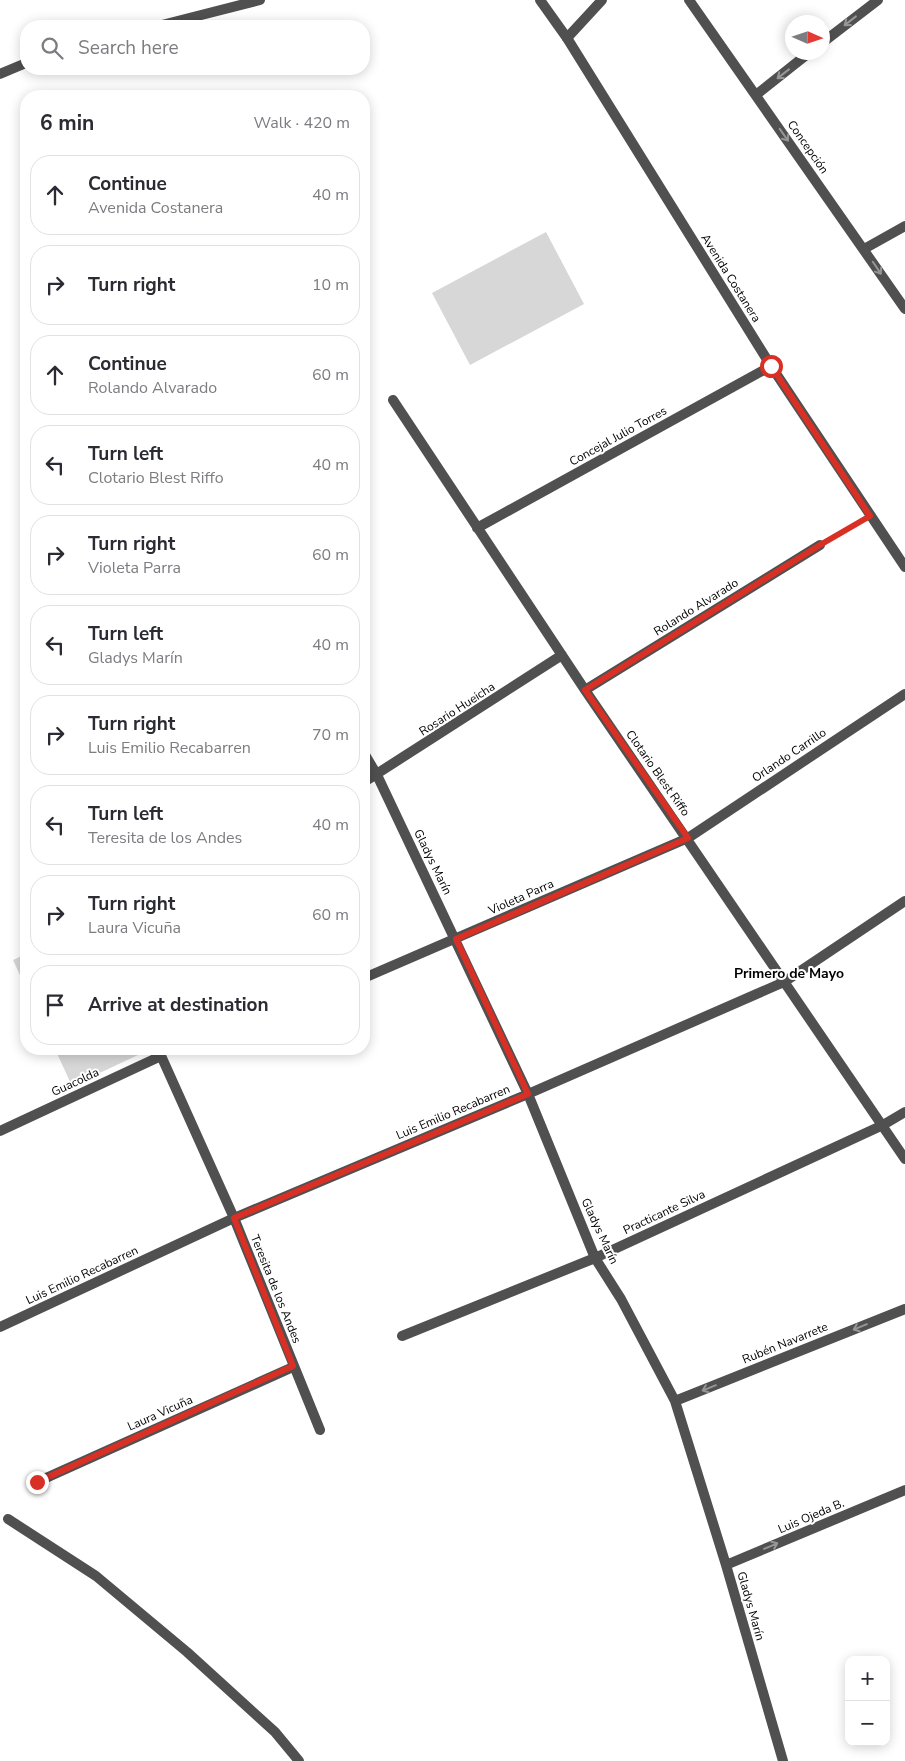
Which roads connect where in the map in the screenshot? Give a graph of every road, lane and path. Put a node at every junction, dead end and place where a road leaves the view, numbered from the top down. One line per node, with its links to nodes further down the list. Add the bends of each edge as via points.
1 (260, 0): 6 (street)
2 (540, 0): 8 (street, Avenida Costanera)
3 (602, 0): 8 (street)
4 (690, 0): 12 (street, Concepción)
5 (878, 0): 7 (street, one-way to 7)
6 (182, 20)
7 (830, 37)
8 (567, 38): 16 (street, Avenida Costanera)
9 (800, 60): 12 (street, one-way to 12)
10 (20, 65): 11 (street)
11 (0, 74)
12 (756, 95): 14 (street, Concepción, one-way to 14)
13 (905, 226): 14 (street)
14 (864, 249): 15 (street, Concepción, one-way to 15)
15 (905, 309)
16 (771, 366): 18 (street, Avenida Costanera); 19 (street, Concejal Julio Torres)
17 (393, 400): 19 (street, Clotario Blest Riffo)
18 (870, 516): 20 (path); 21 (street, Avenida Costanera)
19 (478, 528): 22 (street, Clotario Blest Riffo)
20 (820, 545): 23 (street, Rolando Alvarado)
21 (905, 567)
22 (562, 655): 23 (street, Clotario Blest Riffo); 26 (street, Rosario Hueicha)
23 (585, 690): 28 (street, Clotario Blest Riffo)
24 (905, 694): 28 (street, Orlando Carrillo)
25 (370, 763): 26 (street, Gladys Marín)
26 (377, 775): 27 (street, Rosario Hueicha); 30 (street, Gladys Marín)
27 (370, 779)
28 (688, 838): 30 (street, Violeta Parra); 32 (street, Clotario Blest Riffo)
29 (905, 901): 32 (street, Luis Emilio Recabarren)
30 (456, 939): 31 (street, Violeta Parra); 35 (street, Gladys Marín)
31 (370, 975)
32 (784, 982): 35 (street, Luis Emilio Recabarren); 37 (street, Clotario Blest Riffo)
33 (154, 1055): 38 (street, Guacolda)
34 (161, 1055): 40 (street, Teresita de los Andes)
35 (528, 1094): 40 (street, Luis Emilio Recabarren); 41 (street, Gladys Marín)
36 (905, 1112): 37 (street, Practicante Silva)
37 (883, 1125): 39 (street, Clotario Blest Riffo); 41 (street, Practicante Silva)
38 (0, 1131)
39 (905, 1159)
40 (234, 1218): 43 (street, Luis Emilio Recabarren); 45 (street, Teresita de los Andes)
41 (596, 1258): 44 (street, Practicante Silva); 46 (street, Gladys Marín)
42 (905, 1308): 46 (street, Rubén Navarrete, one-way to 46)
43 (0, 1327)
44 (402, 1336)
45 (293, 1366): 47 (street, Teresita de los Andes); 48 (street, Laura Vicuña)
46 (675, 1401): 51 (street, Gladys Marín)
47 (320, 1430)
48 (37, 1482)
49 (905, 1490): 51 (street, Luis Ojeda B., one-way to 49)
50 (8, 1519): 52 (street, via 96,1576 275,1732)
51 (726, 1565): 53 (street, Gladys Marín)
52 (299, 1761)
53 (784, 1761)

